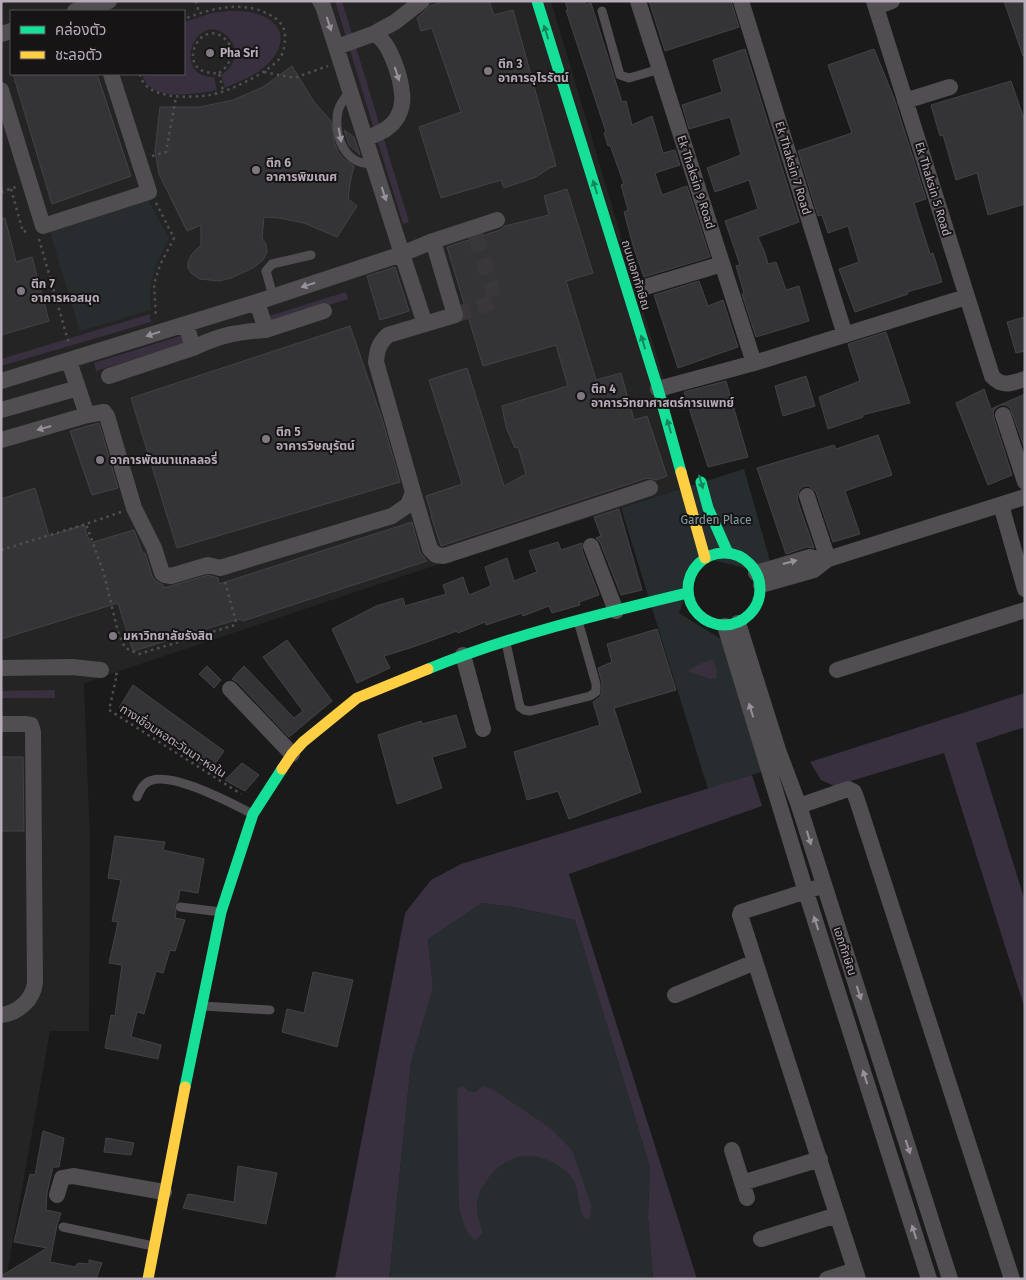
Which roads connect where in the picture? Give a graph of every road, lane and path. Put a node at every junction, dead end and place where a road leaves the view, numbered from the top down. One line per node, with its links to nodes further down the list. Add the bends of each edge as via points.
1 (109, 1): 10 (street)
2 (196, 1): 12 (path)
3 (320, 1): 15 (street, one-way to 15)
4 (422, 1): 14 (street)
5 (537, 1): 54 (street, ถนนเอกทักษิณ, one-way to 5)
6 (638, 1): 16 (street, Ek Thaksin 9 Road)
7 (741, 1): 47 (street, Ek Thaksin 7 Road)
8 (892, 1): 9 (street)
9 (875, 4): 26 (street, Ek Thaksin 5 Road)
10 (85, 10)
11 (602, 11): 16 (lane, via 620,75 629,78)
12 (199, 13): 13 (path); 18 (path, via 211,9 247,8 278,19 285,31 285,45 280,58)
13 (185, 19)
14 (373, 34): 15 (street); 27 (street, one-way to 27, via 386,44 402,93 395,121)
15 (345, 48): 18 (path, via 294,78); 23 (street)
16 (660, 69): 38 (street, Ek Thaksin 9 Road)
17 (219, 72): 17 (path, via 203,71 194,61 194,46 205,35 221,36 230,45 231,59); 24 (path)
18 (264, 72): 24 (path)
19 (111, 75): 28 (street)
20 (140, 75): 25 (path, via 146,86)
21 (950, 87): 26 (street)
22 (1, 90): 31 (street, via 43,226)
23 (351, 90): 27 (street); 29 (lane, one-way to 29, via 338,110 341,144 353,160)
24 (222, 91): 25 (path)
25 (176, 97): 28 (path, via 166,152)
26 (905, 101): 40 (street, Ek Thaksin 5 Road)
27 (374, 135): 29 (street)
28 (138, 160): 31 (street)
29 (375, 163): 36 (street, one-way to 36)
30 (11, 188): 33 (path, via 23,232)
31 (149, 192): 46 (path, via 174,238 154,284)
32 (497, 220): 35 (street)
33 (36, 228)
34 (38, 237): 49 (path)
35 (432, 241): 36 (street); 44 (street, via 454,315)
36 (402, 254): 41 (street, one-way to 41); 44 (street)
37 (311, 255): 41 (lane, via 272,264 266,271)
38 (722, 264): 39 (street); 50 (street, Ek Thaksin 9 Road)
39 (642, 288)
40 (966, 297): 47 (street); 52 (street, Ek Thaksin 5 Road, via 992,376 997,382 1007,384)
41 (265, 299): 43 (street); 45 (street)
42 (324, 312): 45 (street)
43 (186, 324): 46 (street); 48 (street)
44 (424, 324): 63 (street, via 388,335 381,342 376,362)
45 (266, 330): 48 (street, via 236,332)
46 (158, 332): 49 (street, one-way to 49)
47 (844, 335): 50 (street)
48 (193, 348): 51 (street)
49 (70, 354): 53 (street); 55 (street)
50 (754, 363): 54 (street)
51 (109, 376)
52 (1025, 379)
53 (1, 381)
54 (669, 386): 72 (street, ถนนเอกทักษิณ, one-way to 54)
55 (78, 388): 56 (street); 57 (street)
56 (1, 410)
57 (86, 415): 59 (street, one-way to 59); 67 (street, via 104,412 107,416)
58 (1003, 415): 61 (street)
59 (1, 440)
60 (697, 470): 71 (street, one-way to 71, via 708,508)
61 (1025, 482)
62 (650, 488): 63 (street, via 444,556 436,556 430,549)
63 (413, 492): 74 (street, via 408,504 392,516)
64 (807, 496): 73 (street)
65 (1025, 497): 66 (street)
66 (1001, 505): 73 (street); 76 (street)
67 (134, 508): 68 (path); 74 (street, via 154,548 162,573 171,576 208,564)
68 (86, 524): 70 (path); 74 (path, via 104,574 118,632 125,648 139,654 235,625)
69 (591, 546): 79 (street)
70 (1, 550)
71 (728, 553): 72 (street, via 716,553); 75 (street, via 740,556 750,564)
72 (705, 558): 77 (street, via 694,567)
73 (827, 560): 75 (street, via 810,557)
74 (220, 568)
75 (758, 579): 81 (street, via 759,598 755,608 748,617)
76 (1025, 589)
77 (687, 593): 79 (street); 81 (street, via 693,610 707,623)
78 (1025, 610): 85 (street)
79 (616, 611): 80 (street)
80 (578, 620): 82 (street); 82 (lane, via 596,684 596,692 590,696 524,710 520,707)
81 (732, 625): 91 (street, เอกทักษิณ)
82 (506, 642): 83 (street)
83 (464, 655): 89 (street); 90 (street, via 357,698)
84 (1, 668): 86 (street, via 72,667)
85 (837, 670)
86 (109, 672): 94 (path, ทางเชื่อมหอตะวันนา-หอใน, via 109,710)
87 (230, 689): 90 (street)
88 (1, 724): 103 (street, via 25,724 31,726 33,732 35,983 23,1005)
89 (483, 729)
90 (292, 754): 94 (street)
91 (780, 779): 93 (street, เอกทักษิณ); 96 (street)
92 (138, 797): 94 (lane, via 144,784 158,778 194,787)
93 (800, 806): 95 (street, เอกทักษิณ, one-way to 95); 117 (street, via 848,789 854,792)
94 (256, 810): 98 (street)
95 (824, 886): 96 (street); 116 (street, เอกทักษิณ, one-way to 116)
96 (806, 892): 99 (street, via 740,913); 115 (street, one-way to 96)
97 (180, 907): 98 (lane)
98 (221, 912): 101 (street)
99 (755, 962): 100 (street); 105 (street)
100 (675, 995)
101 (203, 1006): 102 (lane); 106 (street)
102 (270, 1010)
103 (1, 1015)
104 (732, 1150): 105 (street, via 745,1191)
105 (820, 1159): 108 (street)
106 (164, 1192): 107 (street, via 73,1176 62,1178); 111 (street)
107 (57, 1195)
108 (837, 1214): 110 (street); 112 (street)
109 (63, 1227): 111 (lane)
110 (761, 1239)
111 (155, 1246): 113 (street)
112 (857, 1274): 114 (street)
113 (148, 1279)
114 (827, 1279)
115 (929, 1279)
116 (950, 1279)
117 (1012, 1279)

